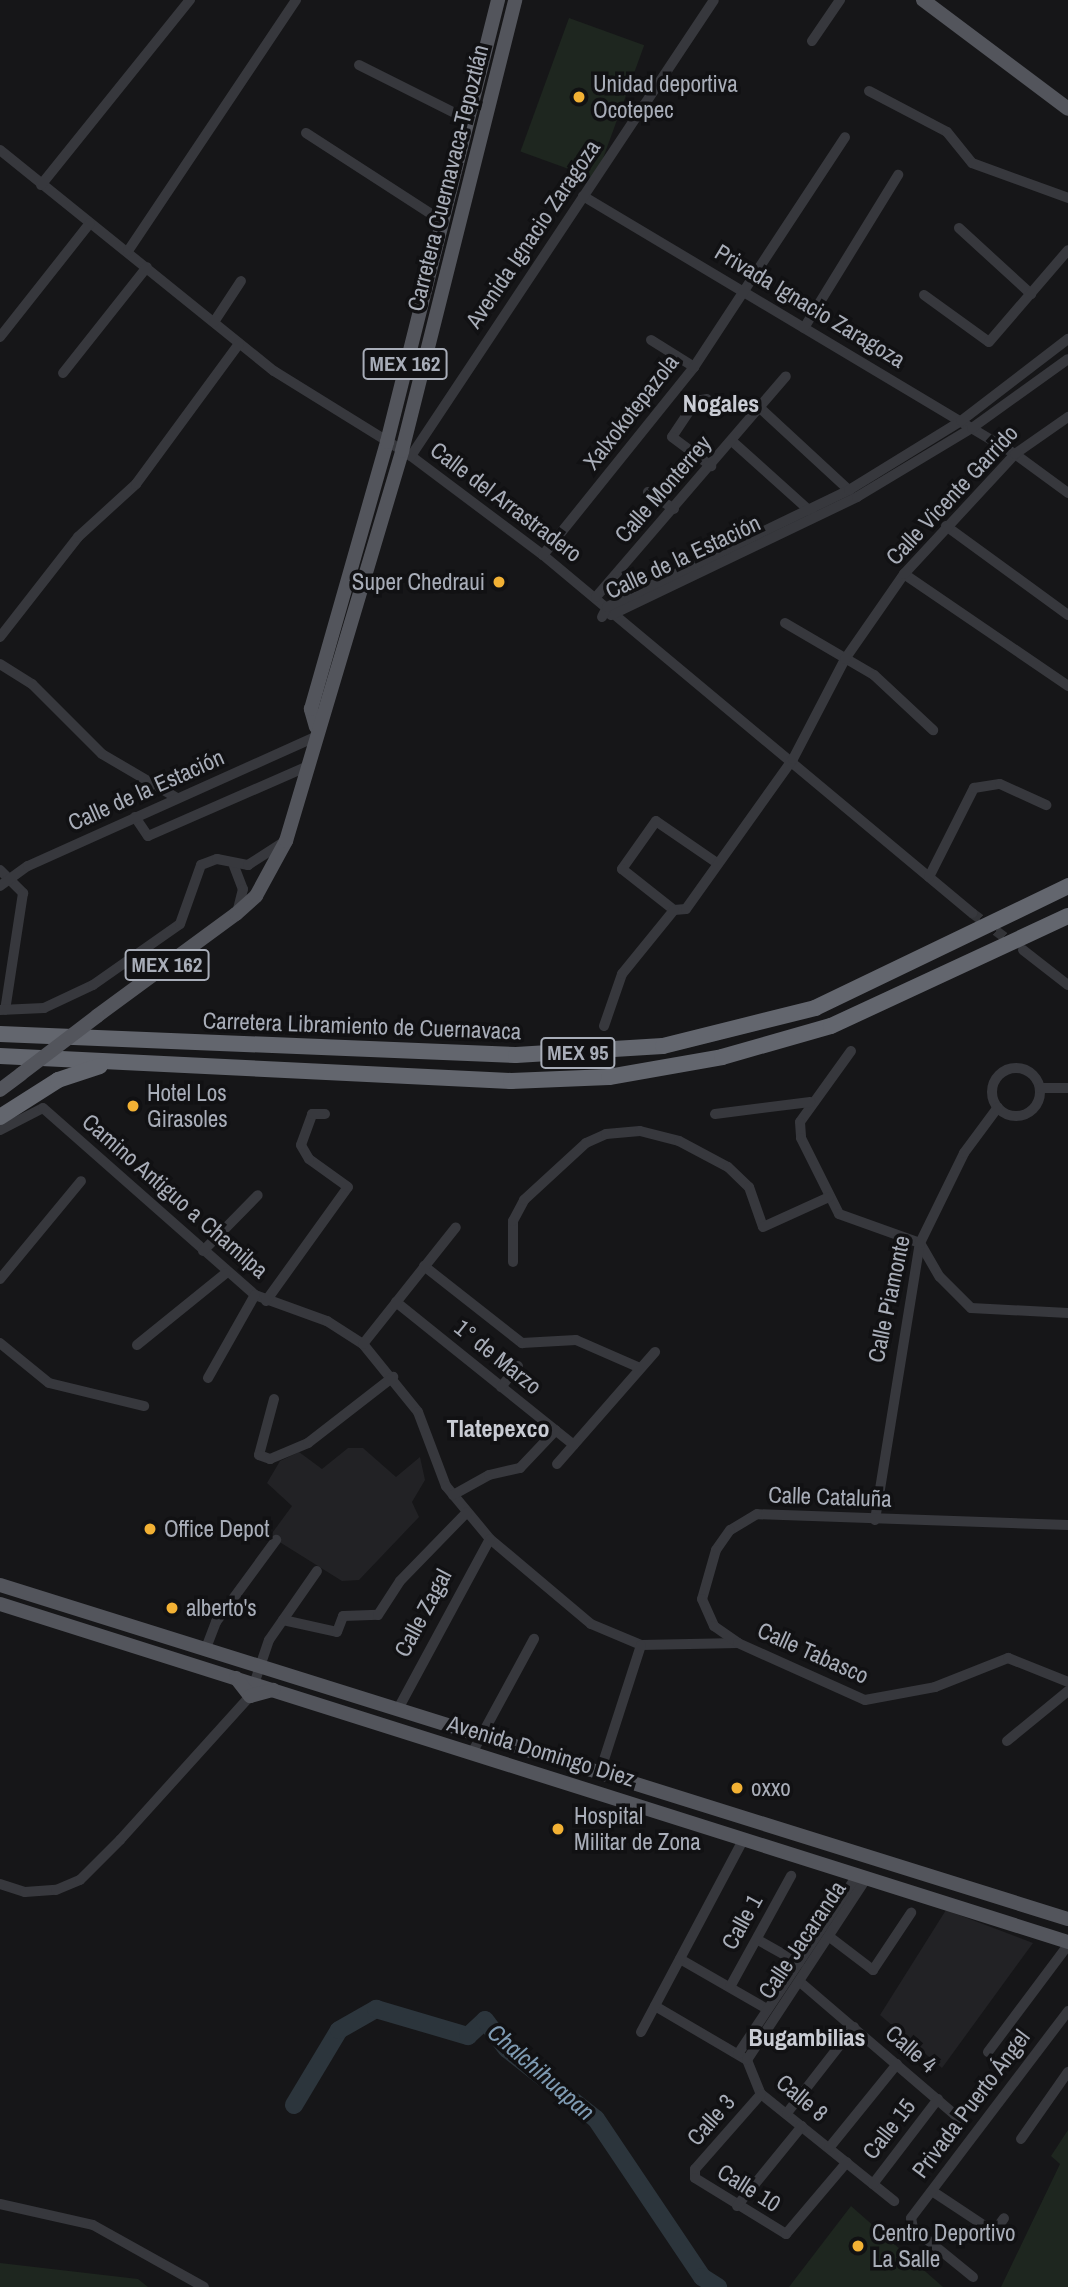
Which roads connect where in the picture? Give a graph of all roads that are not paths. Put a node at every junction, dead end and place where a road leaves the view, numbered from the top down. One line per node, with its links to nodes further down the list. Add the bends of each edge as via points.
1 (190, 0): 17 (street)
2 (296, 0): 24 (street)
3 (498, 0): 12 (main road, Carretera Cuernavaca-Tepoztlán / MEX 162)
4 (515, 0): 47 (main road, Carretera Cuernavaca-Tepoztlán / MEX 162)
5 (714, 0): 18 (street, Avenida Ignacio Zaragoza)
6 (840, 0): 8 (street)
7 (923, 0): 11 (main road)
8 (812, 41)
9 (359, 65): 12 (street)
10 (869, 90): 19 (street, via 947,132 972,163)
11 (1068, 109)
12 (467, 119): 20 (main road, Carretera Cuernavaca-Tepoztlán / MEX 162)
13 (306, 133): 20 (street)
14 (845, 138): 27 (street, Xalxokotepazola)
15 (0, 150): 17 (street, Calle del Arrastradero)
16 (898, 175): 31 (street)
17 (41, 186): 21 (street, Calle del Arrastradero)
18 (583, 196): 27 (street, Privada Ignacio Zaragoza); 47 (street, Avenida Ignacio Zaragoza)
19 (1068, 198)
20 (442, 221): 45 (main road, Carretera Cuernavaca-Tepoztlán / MEX 162)
21 (90, 223): 24 (street, Calle del Arrastradero); 32 (street)
22 (959, 228): 28 (street)
23 (1068, 250): 28 (street)
24 (128, 251): 25 (street, Calle del Arrastradero)
25 (148, 267): 30 (street, Calle del Arrastradero); 38 (street)
26 (241, 281): 30 (street)
27 (746, 292): 31 (street, Privada Ignacio Zaragoza); 37 (street, Xalxokotepazola)
28 (1031, 294): 29 (street, via 984,343)
29 (925, 295)
30 (214, 322): 35 (street, Calle del Arrastradero)
31 (804, 328): 43 (street, Privada Ignacio Zaragoza)
32 (0, 337)
33 (1068, 339): 43 (street, Calle de la Estación)
34 (651, 340): 37 (street)
35 (239, 344): 45 (street, Calle del Arrastradero); 63 (street, via 136,484 78,537)
36 (1068, 359): 44 (street, Calle de la Estación)
37 (694, 367): 57 (street, Xalxokotepazola)
38 (63, 373)
39 (786, 376): 41 (street, Calle Monterrey)
40 (708, 399): 49 (street, via 696,401 671,437)
41 (760, 408): 46 (street, Calle Monterrey); 50 (street)
42 (1068, 417): 48 (street, Calle Vicente Garrido)
43 (961, 421): 44 (street, Privada Ignacio Zaragoza); 50 (street, Calle de la Estación)
44 (972, 428): 48 (street, Privada Ignacio Zaragoza); 55 (street, Calle de la Estación)
45 (387, 442): 47 (street, Calle del Arrastradero); 68 (main road, Carretera Cuernavaca-Tepoztlán / MEX 162, via 311,709)
46 (733, 442): 49 (street, Calle Monterrey); 54 (street)
47 (407, 453): 57 (street, Calle del Arrastradero); 68 (main road, Carretera Cuernavaca-Tepoztlán / MEX 162, via 337,678)
48 (1015, 454): 52 (street, Privada Ignacio Zaragoza); 56 (street, Calle Vicente Garrido)
49 (711, 466): 53 (street, Calle Monterrey)
50 (849, 490): 54 (street, Calle de la Estación)
51 (648, 492): 53 (street)
52 (1068, 493)
53 (674, 509): 59 (street, Calle Monterrey)
54 (808, 510): 55 (street); 60 (street, Calle de la Estación)
55 (817, 517): 60 (street, Calle de la Estación)
56 (946, 526): 58 (street, Calle Vicente Garrido); 61 (street)
57 (543, 555): 59 (street, Calle del Arrastradero)
58 (904, 574): 64 (street, Calle Vicente Garrido); 66 (street)
59 (596, 597): 60 (street, Calle del Arrastradero)
60 (612, 610): 69 (street, Calle del Arrastradero)
61 (1068, 615)
62 (785, 623): 64 (street)
63 (0, 638)
64 (845, 659): 67 (street, via 874,675); 69 (street, Calle Vicente Garrido)
65 (0, 664): 71 (street, via 32,684 102,754)
66 (1068, 686)
67 (933, 730)
68 (314, 732): 70 (main road, MEX 162); 71 (street, Calle de la Estación)
69 (793, 759): 75 (street, Calle Vicente Garrido); 78 (street, Calle del Arrastradero)
70 (306, 766): 73 (street, via 148,836); 74 (main road, MEX 162)
71 (177, 798): 73 (street, Calle de la Estación)
72 (1046, 805): 78 (street, via 1000,784 974,788)
73 (135, 817): 79 (street, Calle de la Estación)
74 (286, 841): 76 (street, via 259,861); 84 (main road, MEX 162, via 256,896)
75 (717, 863): 82 (street, Calle Vicente Garrido, via 686,909); 82 (street, via 661,823 653,824 622,869)
76 (234, 866): 84 (street, via 243,889); 88 (street, via 217,859 201,865 180,924 150,951 69,999)
77 (0, 870): 79 (street)
78 (929, 877): 83 (street, Calle del Arrastradero)
79 (12, 878): 80 (street, Calle de la Estación); 88 (street, via 23,893)
80 (0, 886)
81 (1068, 886): 90 (highway, Carretera Libramiento de Cuernavaca / MEX 95, via 825,1003 663,1046 516,1055)
82 (674, 910): 89 (street, via 621,974)
83 (972, 913)
84 (236, 914): 96 (main road, MEX 162, bridge)
85 (1068, 916): 93 (highway, Carretera Libramiento de Cuernavaca / MEX 95, via 861,1015 671,1068 511,1082)
86 (1023, 950): 87 (street)
87 (1068, 985)
88 (2, 1010)
89 (604, 1026)
90 (0, 1034)
91 (851, 1051): 97 (street)
92 (0, 1056): 93 (highway, Carretera Libramiento de Cuernavaca / MEX 95)
93 (141, 1061): 101 (highway, via 77,1071)
94 (1040, 1088): 95 (street); 98 (street, via 1030,1111 1013,1116); 98 (street, via 1024,1069 1007,1070 993,1091)
95 (1068, 1088)
96 (0, 1090)
97 (810, 1102): 100 (street); 105 (street, via 801,1138)
98 (998, 1107): 107 (street, Calle Piamonte, via 964,1153)
99 (325, 1114): 114 (street, via 312,1114 302,1145 309,1159 348,1187)
100 (715, 1114)
101 (0, 1117)
102 (0, 1130): 108 (street, Camino Antiguo a Chamilpa, via 43,1108)
103 (80, 1181): 112 (street)
104 (258, 1195): 108 (street)
105 (830, 1197): 107 (street, via 852,1222); 109 (street, via 763,1227 749,1187 728,1167 679,1141 640,1131 606,1134 586,1143 524,1200 513,1221)
106 (456, 1227): 110 (street)
107 (920, 1243): 116 (street, via 940,1277 971,1308); 133 (street, Calle Piamonte)
108 (203, 1251): 111 (street, Camino Antiguo a Chamilpa)
109 (513, 1262)
110 (425, 1266): 115 (street); 122 (street, via 522,1343 576,1340)
111 (226, 1273): 113 (street, Camino Antiguo a Chamilpa); 119 (street)
112 (0, 1279)
113 (255, 1296): 114 (street, Camino Antiguo a Chamilpa); 124 (street)
114 (266, 1301): 118 (street, Camino Antiguo a Chamilpa, via 327,1321)
115 (396, 1302): 118 (street); 125 (street, 1° de Marzo)
116 (1068, 1312)
117 (0, 1343): 127 (street, via 49,1383)
118 (363, 1344): 123 (street, Camino Antiguo a Chamilpa)
119 (137, 1345)
120 (655, 1352): 122 (street)
121 (518, 1366): 125 (street)
122 (640, 1368): 129 (street)
123 (393, 1377): 126 (street, via 308,1444 270,1459 259,1455); 131 (street, Camino Antiguo a Chamilpa, via 418,1412 435,1466)
124 (208, 1378)
125 (501, 1387): 128 (street, 1° de Marzo)
126 (274, 1399)
127 (144, 1406)
128 (556, 1430): 129 (street, 1° de Marzo); 131 (street, via 520,1468 489,1475)
129 (573, 1445): 130 (street)
130 (556, 1464)
131 (453, 1495): 132 (street, Camino Antiguo a Chamilpa)
132 (467, 1512): 135 (street, Camino Antiguo a Chamilpa); 140 (street, via 400,1581 378,1615 342,1616 337,1632)
133 (875, 1520): 134 (street, Calle Cataluña); 142 (street, Calle Cataluña, via 757,1514 730,1531 706,1574 702,1599 714,1626)
134 (1068, 1525)
135 (490, 1539): 143 (street, Camino Antiguo a Chamilpa, via 592,1624); 149 (street, Calle Zagal)
136 (276, 1540): 144 (street, via 223,1611)
137 (317, 1571): 140 (street)
138 (0, 1585): 144 (main road, Avenida Domingo Diez)
139 (0, 1604): 147 (main road, Avenida Domingo Diez, via 235,1678)
140 (283, 1620): 145 (street)
141 (534, 1639): 150 (street)
142 (738, 1643): 143 (street); 146 (street, Calle Tabasco, via 865,1700 935,1687 1008,1658)
143 (641, 1645): 153 (street)
144 (206, 1648): 145 (main road, Avenida Domingo Diez)
145 (261, 1666): 147 (street); 149 (main road, Avenida Domingo Diez)
146 (1068, 1682)
147 (253, 1690): 152 (main road, Avenida Domingo Diez, via 274,1690); 159 (street, via 80,1880 25,1892)
148 (1068, 1691): 151 (street)
149 (398, 1709): 150 (main road, Avenida Domingo Diez)
150 (480, 1736): 152 (street); 153 (main road, Avenida Domingo Diez)
151 (1007, 1741)
152 (472, 1754): 155 (main road, Avenida Domingo Diez)
153 (600, 1772): 154 (main road, Avenida Domingo Diez)
154 (715, 1809): 155 (main road); 161 (main road, Avenida Domingo Diez)
155 (709, 1828): 156 (main road, Avenida Domingo Diez)
156 (743, 1840): 158 (main road, Avenida Domingo Diez); 165 (street)
157 (791, 1875): 163 (street, Calle 1)
158 (862, 1876): 162 (street, Calle Jacaranda); 164 (main road, Avenida Domingo Diez); 166 (street, Calle Jacaranda)
159 (0, 1884)
160 (911, 1913): 162 (street, via 873,1970)
161 (1068, 1919)
162 (831, 1938): 167 (street, Calle Jacaranda)
163 (758, 1940): 166 (street); 168 (street, Calle 1)
164 (1068, 1943): 174 (street)
165 (680, 1959): 168 (street); 169 (street)
166 (799, 1963): 170 (street, Calle Jacaranda)
167 (800, 1982): 172 (street, Calle 4); 175 (street, Calle Jacaranda)
168 (730, 1987): 170 (street)
169 (655, 2006): 173 (street); 175 (street)
170 (767, 2009): 175 (street, Calle Jacaranda)
171 (1068, 2011): 188 (street, Privada Puerto Ángel)
172 (854, 2027): 176 (street, Calle 4); 180 (street)
173 (641, 2032)
174 (988, 2052)
175 (742, 2057): 178 (street, Calle 8)
176 (897, 2064): 179 (street, Calle 4); 184 (street)
177 (1068, 2071): 183 (street)
178 (761, 2094): 180 (street, Calle 8); 186 (street, Calle 3)
179 (938, 2099): 181 (street, Calle 4); 187 (street, Calle 15)
180 (787, 2113): 182 (street, Calle 8)
181 (962, 2121)
182 (802, 2126): 184 (street, Calle 8); 191 (street)
183 (1021, 2140)
184 (829, 2148): 185 (street, Calle 8)
185 (847, 2162): 187 (street, Calle 8); 191 (street, Calle 10, via 786,2234)
186 (693, 2174): 191 (street, Calle 10)
187 (873, 2184): 189 (street, Calle 8)
188 (932, 2191): 192 (street, via 994,2232); 193 (street, Privada Puerto Ángel, via 909,2223)
189 (894, 2201)
190 (0, 2204): 194 (street, via 93,2225)
191 (737, 2206)
192 (1004, 2218)
193 (973, 2277)
194 (204, 2287)

